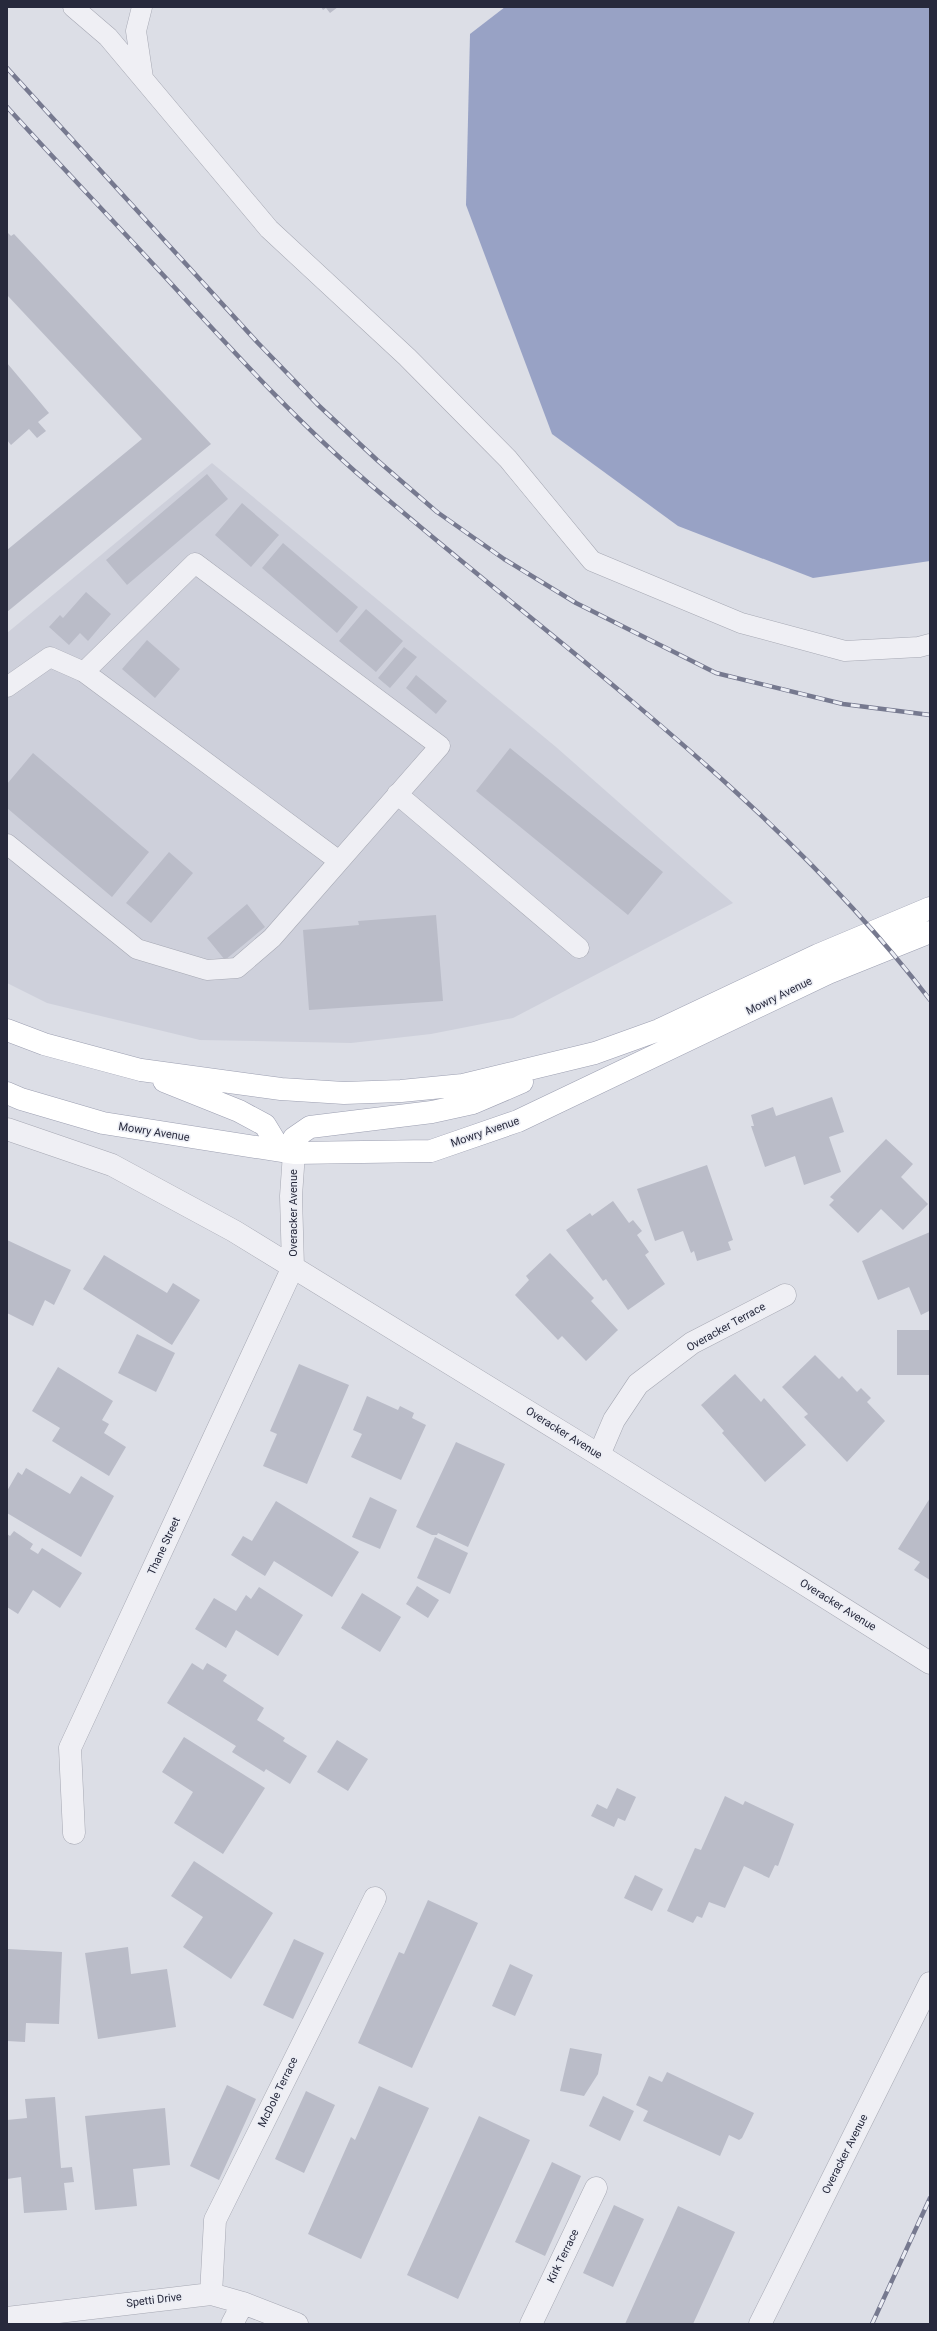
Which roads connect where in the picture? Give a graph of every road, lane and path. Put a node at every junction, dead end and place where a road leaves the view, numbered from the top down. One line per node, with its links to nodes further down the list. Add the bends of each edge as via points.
1 (73, 7): 3 (lane, via 108,37)
2 (142, 7): 3 (lane, via 136,31)
3 (143, 78): 4 (lane, via 269,229 408,357 508,459 592,561 741,623 845,651 918,647)
4 (930, 644)
5 (84, 672): 6 (lane, via 50,657); 7 (lane, via 195,564 440,746); 9 (lane)
6 (7, 687)
7 (397, 794): 9 (lane); 12 (lane)
8 (7, 844): 9 (lane, via 137,949 207,970 237,968 272,938)
9 (340, 861)
10 (930, 908): 14 (main road, Mowry Avenue, via 818,955 659,1030)
11 (930, 932): 18 (main road, Mowry Avenue, via 828,972 518,1122 431,1151)
12 (579, 948)
13 (7, 1030): 15 (main road, Mowry Avenue, via 44,1044)
14 (595, 1052): 15 (main road, Mowry Avenue, via 464,1085 401,1092 344,1093 281,1089); 18 (main road, via 473,1103 432,1112 310,1127 294,1138)
15 (141, 1070): 18 (main road, via 239,1111 265,1126 276,1143)
16 (7, 1093): 18 (main road, Mowry Avenue, via 104,1123)
17 (7, 1129): 19 (street, via 112,1165 234,1231)
18 (294, 1153): 19 (street, Overacker Avenue, via 291,1196)
19 (293, 1267): 21 (street, Overacker Avenue); 23 (street, Thane Street, via 70,1748)
20 (785, 1295): 21 (street, Overacker Terrace, via 692,1343 638,1384 614,1420)
21 (599, 1455): 22 (street, Overacker Avenue)
22 (930, 1663)
23 (74, 1833)
24 (374, 1898): 27 (street, McDole Terrace, via 215,2220)
25 (930, 1983): 33 (street, Overacker Avenue)
26 (596, 2188): 32 (street, Kirk Terrace)
27 (211, 2294): 28 (street, Spetti Drive); 29 (street, Spetti Drive)
28 (243, 2303): 30 (street); 31 (street, Spetti Drive)
29 (7, 2318)
30 (232, 2324)
31 (297, 2324)
32 (531, 2324)
33 (760, 2324)

